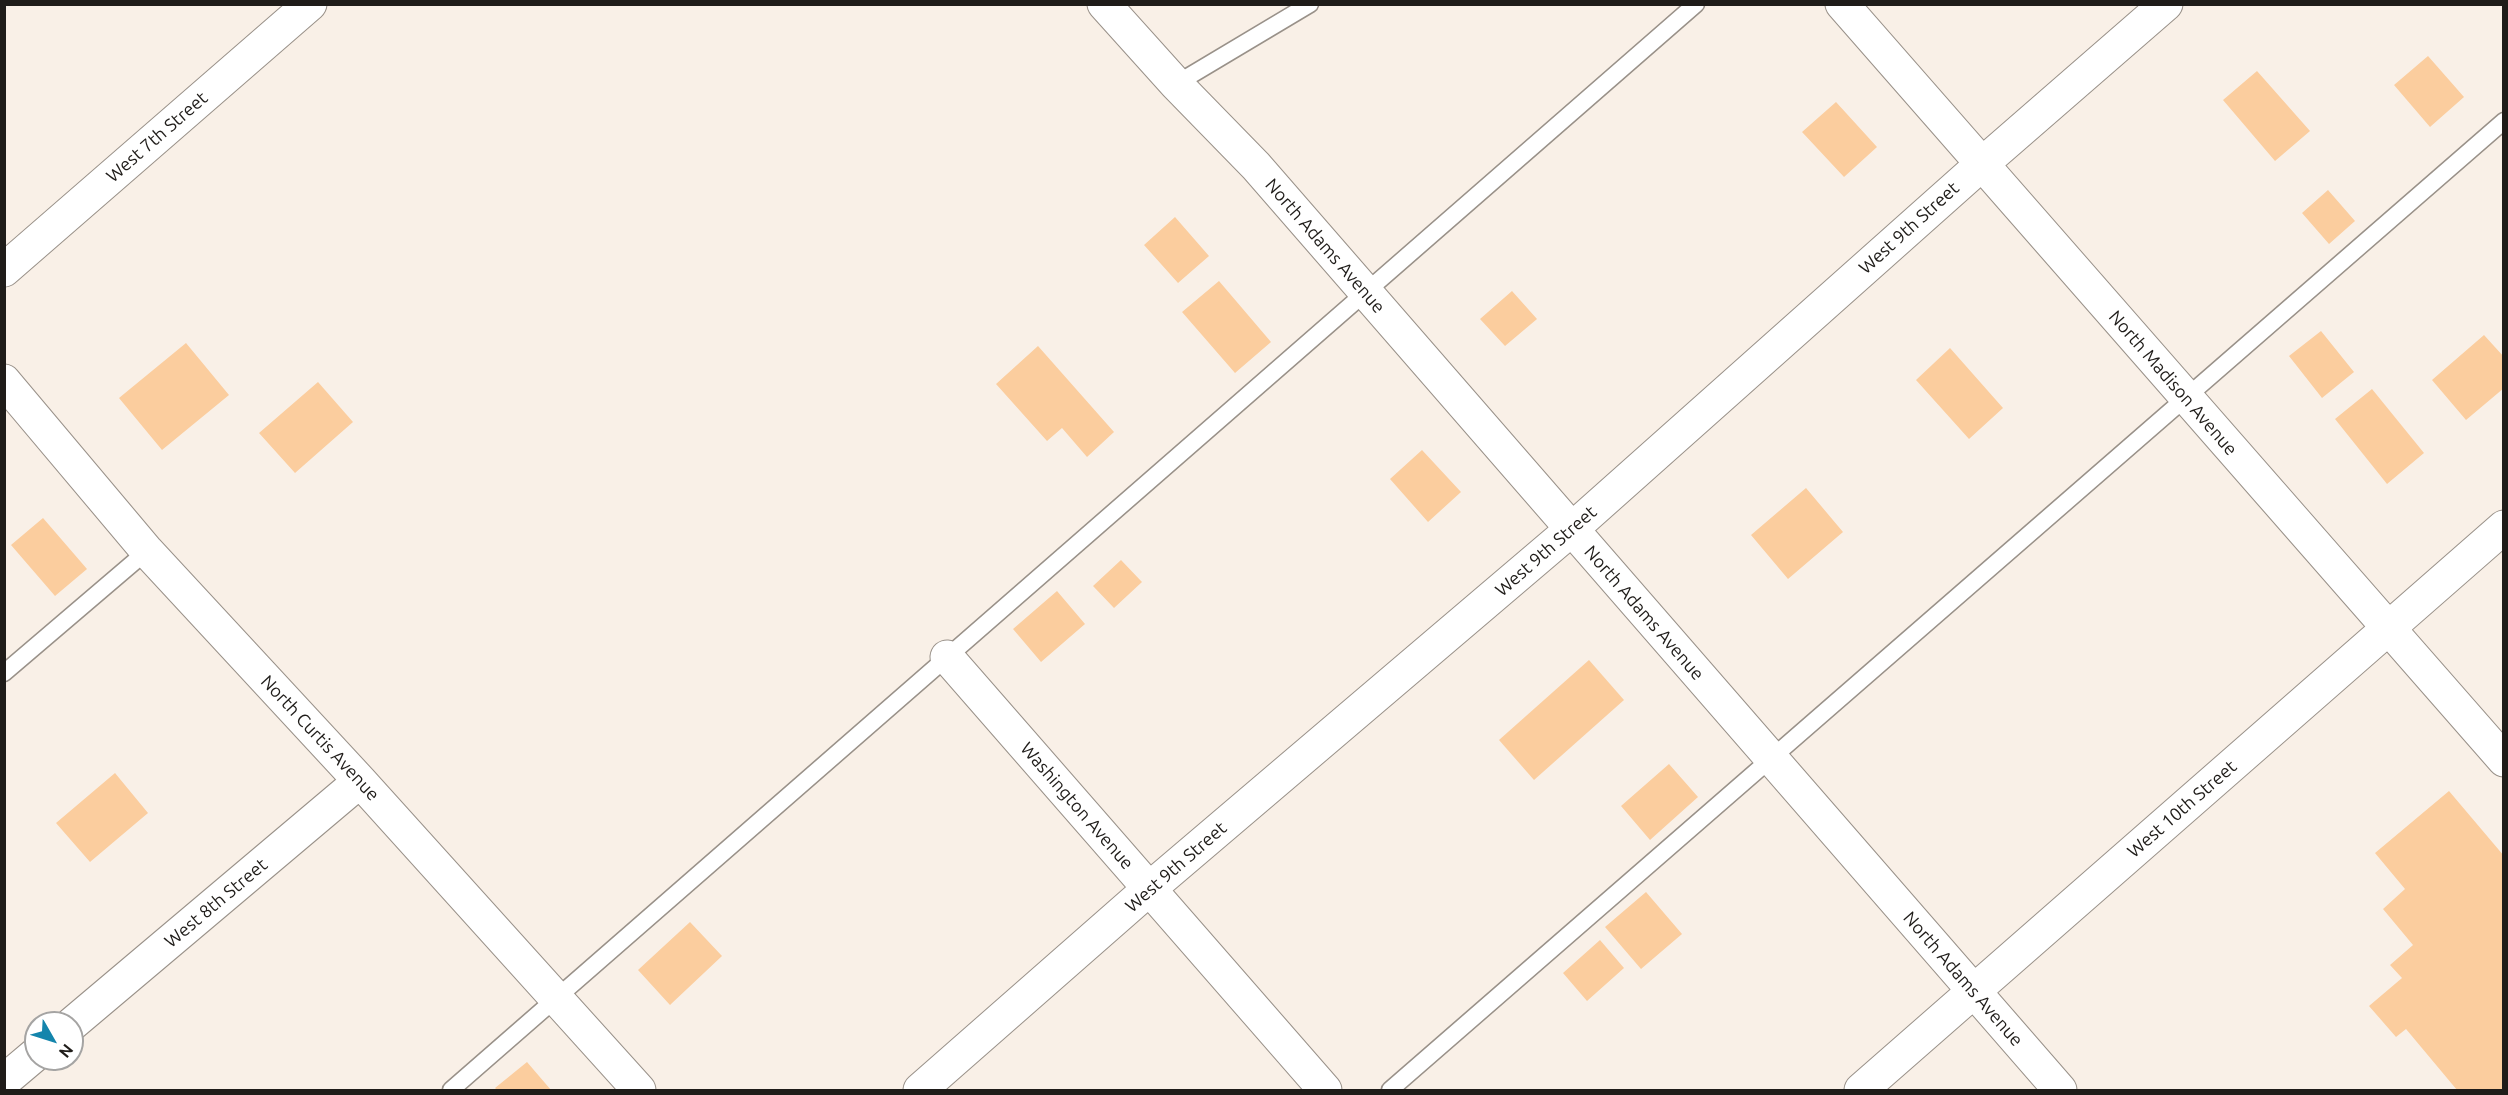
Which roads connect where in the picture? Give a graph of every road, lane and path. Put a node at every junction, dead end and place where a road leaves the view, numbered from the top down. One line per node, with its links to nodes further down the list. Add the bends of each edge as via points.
1 (310, 4): 10 (street, West 7th Street)
2 (1104, 4): 7 (street, North Adams Avenue)
3 (1310, 4): 7 (lane)
4 (1696, 4): 11 (lane)
5 (1842, 4): 9 (street, North Madison Avenue)
6 (2166, 4): 9 (street, West 9th Street)
7 (1176, 84): 11 (street, North Adams Avenue, via 1256,166)
8 (2504, 121): 13 (lane)
9 (1982, 164): 13 (street, North Madison Avenue); 15 (street, West 9th Street)
10 (4, 270)
11 (1365, 292): 15 (street, North Adams Avenue); 18 (lane)
12 (4, 381): 16 (street, North Curtis Avenue)
13 (2186, 398): 17 (street, North Madison Avenue); 20 (lane)
14 (2504, 527): 17 (street, West 10th Street)
15 (1572, 529): 20 (street, North Adams Avenue); 23 (street, West 9th Street)
16 (147, 551): 19 (lane); 22 (street, North Curtis Avenue)
17 (2388, 628): 21 (street, North Madison Avenue); 24 (street, West 10th Street)
18 (947, 657): 23 (street, Washington Avenue); 25 (lane)
19 (4, 673)
20 (1771, 759): 24 (street, North Adams Avenue); 33 (lane)
21 (2504, 760)
22 (360, 781): 25 (street, North Curtis Avenue); 26 (street, West 8th Street)
23 (1149, 889): 31 (street, West 9th Street); 32 (street, Washington Avenue)
24 (1974, 992): 34 (street, West 10th Street); 35 (street, North Adams Avenue)
25 (556, 999): 29 (lane); 30 (street, North Curtis Avenue)
26 (84, 1014)
27 (24, 1064): 28 (street)
28 (4, 1081)
29 (451, 1090)
30 (639, 1090)
31 (920, 1090)
32 (1325, 1090)
33 (1390, 1090)
34 (1861, 1090)
35 (2060, 1090)

